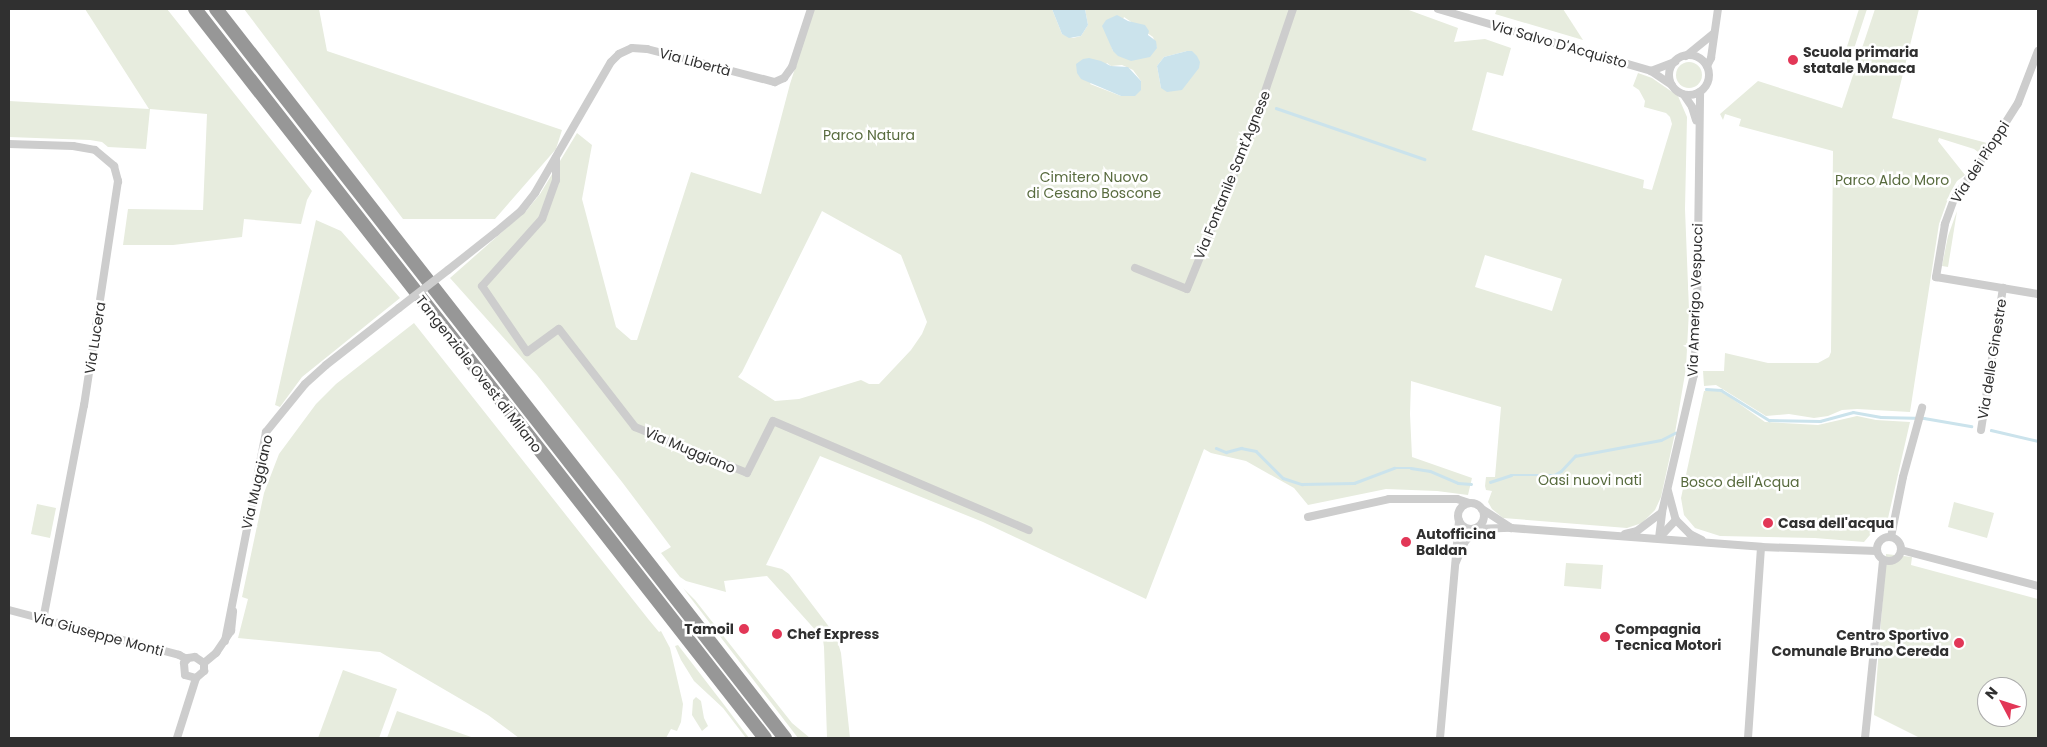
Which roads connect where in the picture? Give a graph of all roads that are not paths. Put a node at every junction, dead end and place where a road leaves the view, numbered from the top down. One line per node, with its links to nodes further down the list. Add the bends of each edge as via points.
1 (195, 9): 52 (highway, Tangenziale Ovest di Milano)
2 (216, 9): 53 (highway, Tangenziale Ovest di Milano)
3 (811, 9): 16 (street, Via Libertà, via 792,66 780,81 770,82 647,49 632,48 611,62)
4 (1293, 9): 20 (street, Via Fontanile Sant'Agnese, via 1245,148 1187,289)
5 (1438, 9): 12 (street, Via Salvo D'Acquisto)
6 (1718, 9): 7 (street, Via Amerigo Vespucci)
7 (1713, 34): 9 (street); 11 (street, Via Amerigo Vespucci)
8 (2038, 51): 21 (street, Via dei Pioppi, via 2018,103 1954,199 1945,224 1936,277)
9 (1686, 56): 10 (street); 11 (street, via 1699,58)
10 (1676, 62): 12 (street); 13 (street, via 1670,70)
11 (1708, 66): 14 (street, Via Amerigo Vespucci, via 1709,81)
12 (1651, 71): 13 (street, Via Salvo D'Acquisto)
13 (1672, 85): 15 (street, Via Amerigo Vespucci)
14 (1700, 92): 15 (street); 17 (street, Via Amerigo Vespucci)
15 (1684, 95): 17 (street, Via Amerigo Vespucci, via 1692,108)
16 (573, 129): 19 (street, Via Muggiano)
17 (1699, 138): 25 (street, Via Amerigo Vespucci, via 1694,375)
18 (9, 144): 47 (street, Via Lucera, via 95,150 114,166 118,181 84,405)
19 (556, 158): 35 (street, Via Muggiano, via 556,180 542,219 482,286 527,352 559,329 635,427 747,473 773,422); 49 (street, Via Muggiano, bridge, via 521,210 326,365 305,384 266,432 232,602 231,631 216,653)
20 (1135, 268)
21 (2003, 288): 22 (street); 24 (street, Via delle Ginestre)
22 (2038, 294)
23 (1922, 408): 37 (street)
24 (1981, 430)
25 (1668, 490): 29 (street, Via Amerigo Vespucci); 32 (street)
26 (1442, 500): 27 (street, via 1457,499); 30 (street, via 1378,501); 31 (street, via 1452,506)
27 (1469, 503): 28 (street); 31 (street, via 1462,506)
28 (1482, 509): 33 (street, via 1483,521); 34 (street)
29 (1662, 512): 36 (street, via 1637,531); 38 (street, Via Amerigo Vespucci)
30 (1308, 517)
31 (1458, 517): 33 (street, via 1467,529); 44 (street)
32 (1676, 520): 38 (street); 39 (street, via 1690,534)
33 (1475, 528): 34 (street); 44 (street)
34 (1511, 528): 36 (street)
35 (1029, 530)
36 (1618, 536): 38 (street)
37 (1891, 537): 41 (street, via 1898,540); 42 (street, via 1880,540)
38 (1659, 538): 39 (street)
39 (1706, 542): 40 (street)
40 (1761, 547): 42 (street); 55 (street)
41 (1902, 550): 43 (street, via 1895,560); 45 (street)
42 (1877, 551): 43 (street)
43 (1883, 560): 56 (street)
44 (1456, 562): 54 (street)
45 (2038, 586)
46 (9, 610): 47 (street, Via Giuseppe Monti)
47 (43, 619): 48 (street, Via Giuseppe Monti)
48 (186, 659): 49 (street, via 197,657); 50 (street, via 184,673)
49 (204, 663): 50 (street, Via Muggiano, via 204,672)
50 (196, 678): 51 (street, Via Muggiano)
51 (176, 738)
52 (765, 738)
53 (785, 738)
54 (1440, 738)
55 (1748, 738)
56 (1865, 738)

